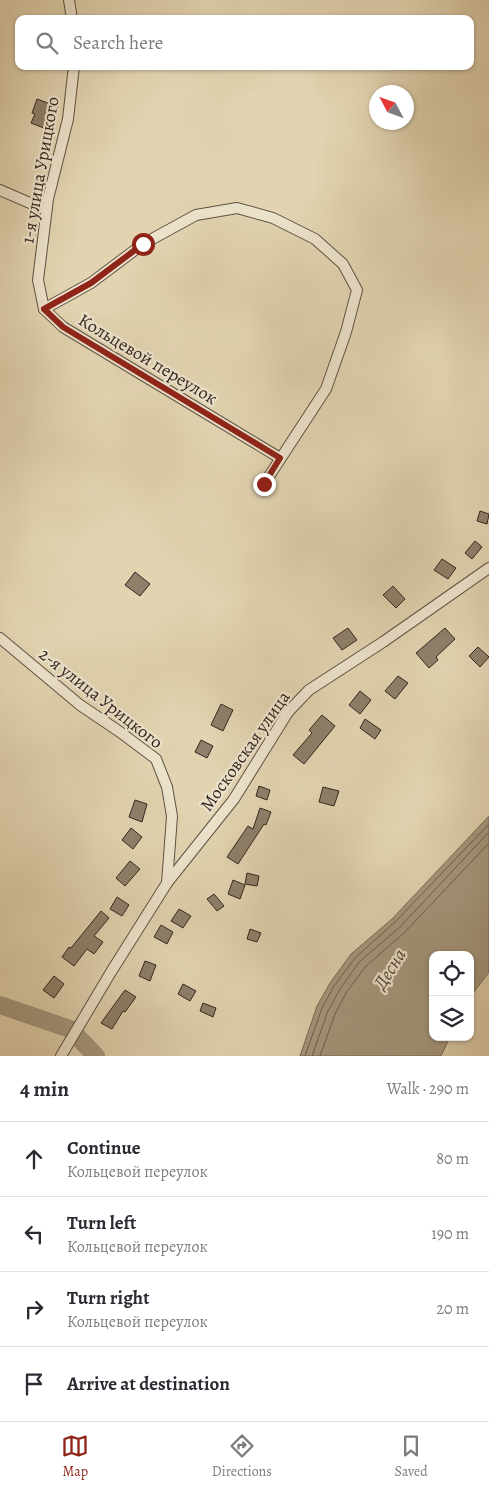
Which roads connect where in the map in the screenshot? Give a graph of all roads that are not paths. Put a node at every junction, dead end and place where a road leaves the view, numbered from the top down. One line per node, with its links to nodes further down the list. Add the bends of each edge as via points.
1 (69, 0): 2 (street)
2 (71, 15)
3 (74, 70): 5 (street, 1-я улица Урицкого, via 68,119)
4 (0, 190): 5 (street)
5 (46, 210): 6 (street, 1-я улица Урицкого, via 38,280)
6 (44, 309): 7 (street, Кольцевой переулок, via 63,327); 7 (street, Кольцевой переулок, via 91,283 143,244 196,215 237,208 273,218 315,238 344,264 357,290 326,389)
7 (280, 458): 8 (street, Кольцевой переулок)
8 (264, 484)
9 (489, 568): 11 (street, Московская улица, via 308,690 278,726 234,799)
10 (0, 638): 11 (street, 2-я улица Урицкого, via 80,705 156,759 167,786 172,816)
11 (167, 883): 12 (street, Московская улица)
12 (61, 1056)

